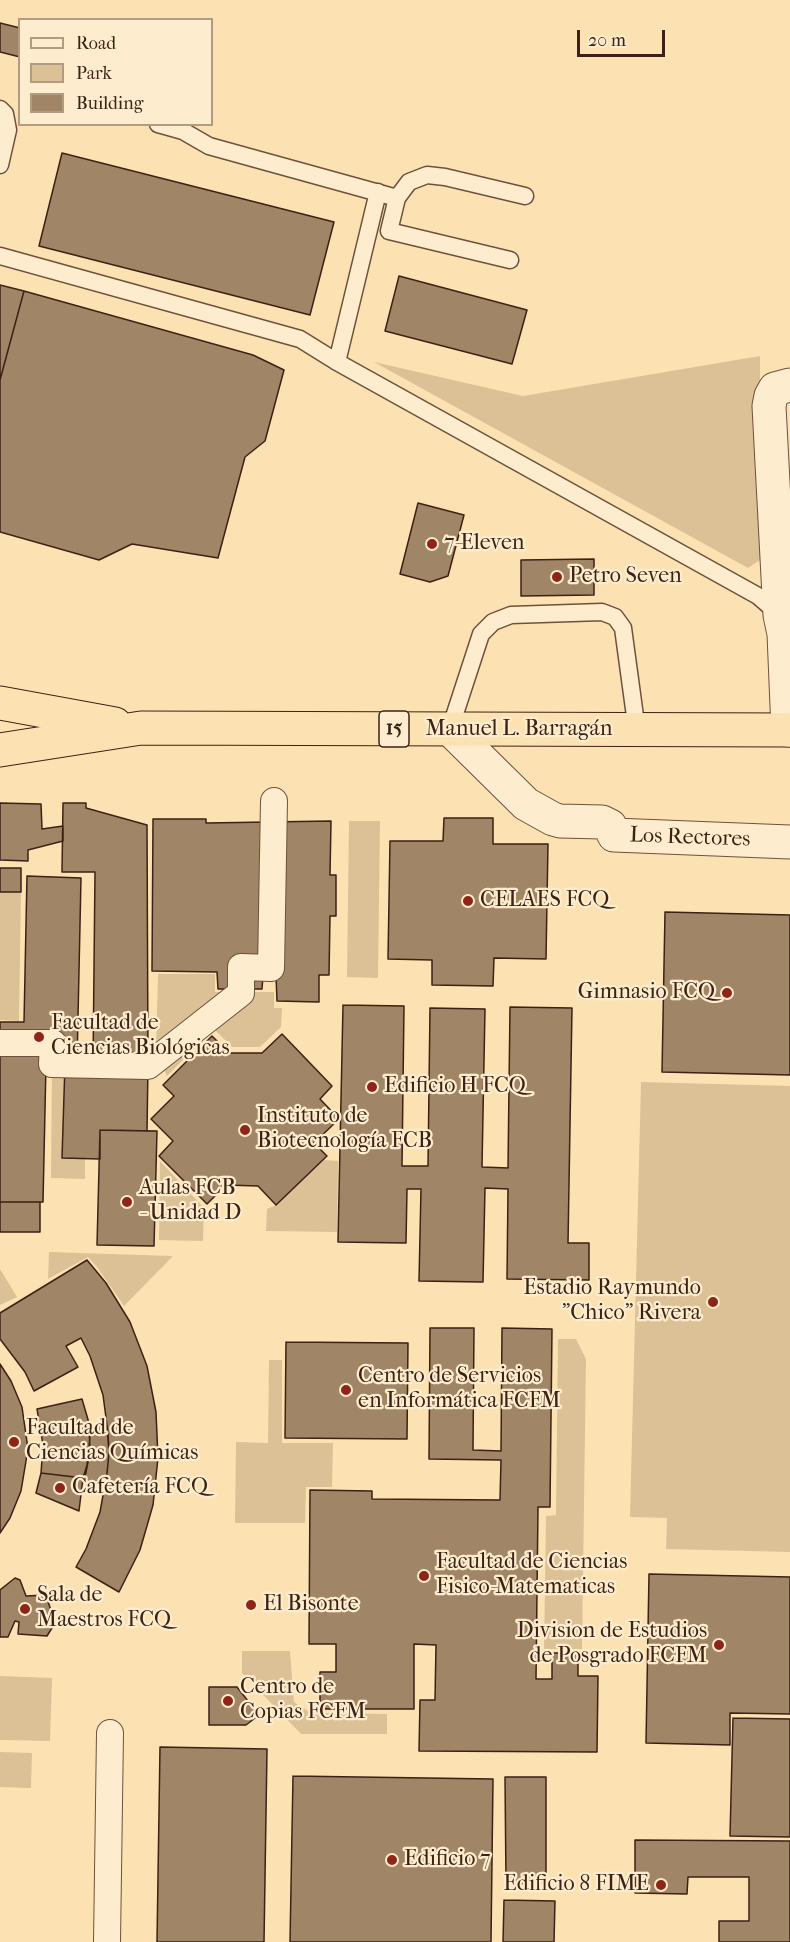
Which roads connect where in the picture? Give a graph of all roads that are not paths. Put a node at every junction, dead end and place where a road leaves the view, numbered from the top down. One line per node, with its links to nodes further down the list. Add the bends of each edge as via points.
1 (0, 110): 3 (lane, via 5,114 8,130)
2 (165, 126): 4 (lane, via 183,131 208,146)
3 (0, 165)
4 (378, 192): 6 (lane); 9 (lane)
5 (525, 196): 6 (lane, via 427,175 409,182)
6 (397, 198): 8 (lane, via 389,231)
7 (0, 256): 9 (lane, via 300,339)
8 (510, 260)
9 (337, 362): 11 (lane, via 758,596)
10 (782, 387): 11 (street, via 771,396 769,406)
11 (785, 615): 15 (street)
12 (0, 703): 13 (highway, Manuel L. Barragán / 15)
13 (141, 728): 14 (highway, Manuel L. Barragán / 15); 17 (highway, Manuel L. Barragán / 15)
14 (450, 729): 16 (highway, Manuel L. Barragán / 15); 16 (lane, via 481,634 493,622 511,615 602,612 615,617 623,628); 19 (street, Los Rectores, via 526,804 553,819 602,822 610,826 614,835)
15 (789, 730): 16 (highway, Manuel L. Barragán / 15)
16 (637, 731)
17 (0, 750)
18 (274, 801): 20 (street, via 271,968 241,967 241,993 148,1066 52,1064 53,1043)
19 (790, 842)
20 (0, 1043)
21 (110, 1733): 22 (street)
22 (106, 1942)

